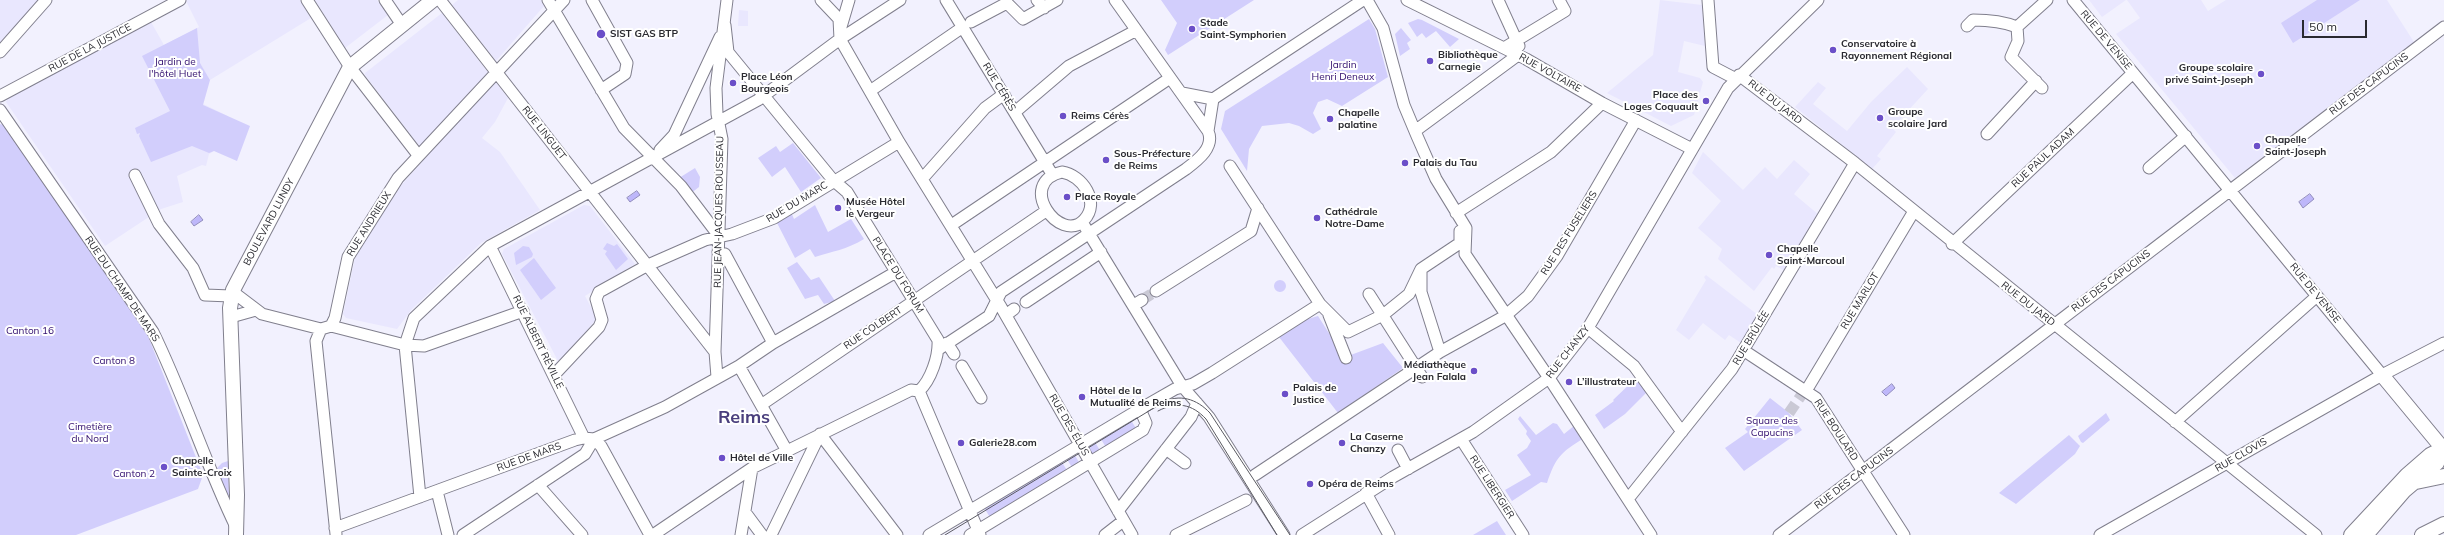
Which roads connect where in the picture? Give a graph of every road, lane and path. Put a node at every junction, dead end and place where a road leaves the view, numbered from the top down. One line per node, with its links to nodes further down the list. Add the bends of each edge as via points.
1 (46, 0): 38 (street)
2 (180, 0): 49 (street, RUE DE LA JUSTICE)
3 (307, 0): 40 (street)
4 (385, 0): 29 (street)
5 (433, 0): 29 (main road, BOULEVARD LUNDY)
6 (440, 0): 41 (street, RUE LINGUET)
7 (548, 0): 27 (street)
8 (564, 0): 27 (street, RUE ANDRIEUX)
9 (592, 0): 45 (street, via 627,63 625,74)
10 (727, 0): 30 (street, RUE JEAN-JACQUES ROUSSEAU)
11 (821, 0): 35 (street, via 839,19)
12 (849, 0): 35 (street)
13 (900, 0): 35 (street)
14 (946, 0): 28 (street, RUE CÉRÈS)
15 (1056, 0): 26 (street)
16 (1115, 0): 34 (street)
17 (1363, 0): 51 (street)
18 (1367, 0): 57 (street, via 1383,28 1404,105)
19 (1408, 0): 37 (street, RUE VOLTAIRE)
20 (1498, 0): 36 (street)
21 (1559, 0): 36 (street, via 1565,11)
22 (1708, 0): 43 (street, RUE DU JARD, via 1713,67)
23 (1818, 0): 43 (street, RUE CHANZY)
24 (2047, 0): 32 (street)
25 (2073, 0): 42 (street, RUE DE VENISE)
26 (1040, 4): 28 (street, via 1023,18 1007,3)
27 (554, 10): 41 (street, RUE ANDRIEUX); 45 (street)
28 (967, 24): 46 (street); 48 (street, RUE CÉRÈS)
29 (402, 25): 40 (main road, BOULEVARD LUNDY)
30 (725, 25): 50 (street, via 728,52); 56 (street, RUE JEAN-JACQUES ROUSSEAU, via 716,88); 64 (street, via 674,135)
31 (1967, 26): 32 (street, via 1973,20 1986,20 2003,21)
32 (2017, 27): 58 (street, via 2018,41 2011,57 2039,85)
33 (2444, 27): 73 (street, RUE DES CAPUCINS)
34 (1135, 31): 44 (street); 54 (street, via 1069,66)
35 (840, 34): 46 (street); 50 (street)
36 (1516, 41): 37 (street); 39 (street)
37 (1504, 48): 39 (street, RUE VOLTAIRE)
38 (0, 52)
39 (1522, 57): 52 (street, RUE VOLTAIRE); 57 (street)
40 (350, 68): 63 (street); 93 (main road, BOULEVARD LUNDY)
41 (496, 71): 63 (street, RUE ANDRIEUX); 74 (street, RUE LINGUET)
42 (2133, 73): 60 (street, RUE DE VENISE); 84 (street, RUE PAUL ADAM)
43 (1737, 77): 62 (street, RUE CHANZY, via 1727,89); 66 (street, RUE DU JARD)
44 (1170, 78): 47 (street); 65 (street)
45 (601, 90): 64 (street, via 624,128)
46 (870, 91): 61 (street)
47 (1182, 93): 51 (street); 59 (street)
48 (1004, 94): 54 (street, RUE CÉRÈS); 71 (street, via 986,108)
49 (0, 96)
50 (764, 96): 56 (street); 72 (street, PLACE DU FORUM)
51 (1213, 99): 59 (street)
52 (1602, 103): 55 (street, RUE VOLTAIRE); 78 (street, via 1551,152)
53 (0, 110): 162 (street, RUE DU CHAMP DE MARS, via 153,332 172,371 219,491)
54 (1015, 112): 65 (street, RUE CÉRÈS)
55 (1636, 120): 62 (street, RUE VOLTAIRE); 103 (street, RUE DES FUSELIERS, via 1557,256 1528,296)
56 (719, 123): 64 (street); 83 (street, RUE JEAN-JACQUES ROUSSEAU, via 722,139)
57 (1415, 131): 78 (street, via 1436,179)
58 (1988, 134)
59 (1209, 136): 82 (street, via 1207,150 1194,163)
60 (2186, 136): 68 (street); 73 (street, RUE DE VENISE)
61 (899, 142): 71 (street); 72 (street)
62 (1692, 150): 107 (street, RUE CHANZY)
63 (418, 155): 106 (street, RUE ANDRIEUX, via 398,178 348,257 335,318)
64 (652, 157): 74 (street); 83 (street, via 680,186)
65 (1045, 162): 69 (street, RUE CÉRÈS); 79 (street)
66 (1855, 163): 76 (street, RUE DU JARD); 112 (street, RUE BRÛLÉE)
67 (1230, 166): 75 (street)
68 (2149, 168)
69 (1052, 174): 77 (street, via 1046,179 1042,195); 80 (street, via 1070,173 1086,188 1090,208)
70 (135, 175): 93 (street, via 159,224 193,268 205,295)
71 (922, 179): 88 (street)
72 (833, 180): 83 (street, RUE DU MARC, via 774,218 732,234); 91 (street, PLACE DU FORUM, via 850,197)
73 (2230, 190): 95 (street, RUE DE VENISE); 105 (street, RUE DES CAPUCINS)
74 (590, 192): 85 (street); 89 (street, RUE LINGUET)
75 (1258, 208): 92 (street, via 1251,231); 99 (street)
76 (1914, 211): 84 (street, RUE DU JARD); 127 (street, RUE MARLOT)
77 (1046, 212): 80 (street, via 1068,225); 88 (street, RUE COLBERT)
78 (1456, 213): 81 (street)
79 (956, 222)
80 (1082, 222): 82 (street)
81 (1466, 228): 90 (street, via 1459,232 1460,243); 103 (street, via 1465,254)
82 (1089, 233): 87 (street); 97 (street, via 1001,292)
83 (719, 236): 86 (street, RUE JEAN-JACQUES ROUSSEAU); 89 (street, RUE DU MARC)
84 (1952, 244): 105 (street, RUE DU JARD)
85 (490, 246): 101 (street, RUE ALBERT RÉVILLE); 110 (street, via 414,318)
86 (718, 252): 108 (street, via 725,254); 113 (street, RUE JEAN-JACQUES ROUSSEAU)
87 (1101, 252): 98 (street); 125 (street, via 1138,302)
88 (973, 262): 96 (street, RUE COLBERT); 97 (street)
89 (648, 265): 113 (street, RUE LINGUET); 120 (street, RUE DU MARC, via 599,292 596,299 602,320 599,327)
90 (1420, 269): 102 (street, via 1409,294); 114 (street, via 1421,292)
91 (896, 272): 96 (street, PLACE DU FORUM); 108 (street, RUE DE MARS)
92 (1158, 290)
93 (232, 294): 100 (street); 104 (main road, BOULEVARD LUNDY)
94 (1369, 294): 102 (street)
95 (2317, 296): 121 (street, RUE DE VENISE); 132 (street)
96 (913, 300): 111 (street, PLACE DU FORUM); 130 (street, RUE COLBERT)
97 (998, 301): 111 (street, via 988,316); 137 (street, RUE DES ÉLUS, via 1010,312)
98 (1026, 302)
99 (1324, 308): 102 (street, via 1348,332); 116 (street); 125 (street, via 1282,327 1196,382)
100 (256, 310): 104 (street); 106 (street, via 262,314)
101 (522, 311): 110 (street, via 424,346); 120 (street, RUE ALBERT RÉVILLE)
102 (1382, 315): 119 (street)
103 (1505, 316): 114 (street, RUE DES FUSELIERS); 124 (street)
104 (231, 317): 162 (main road, BOULEVARD LUNDY)
105 (2055, 325): 132 (street, RUE DU JARD); 147 (street, RUE DES CAPUCINS)
106 (326, 327): 110 (street); 161 (street, RUE ANDRIEUX, via 316,341)
107 (1588, 328): 124 (street, RUE CHANZY); 133 (street, via 1634,366)
108 (773, 343): 117 (street, RUE DE MARS)
109 (2444, 343): 121 (street, RUE CLOVIS)
110 (405, 344): 154 (street)
111 (943, 346): 115 (street, PLACE DU FORUM); 126 (street, via 926,384)
112 (1743, 350): 127 (street, RUE BOULARD); 133 (street, RUE BRÛLÉE, via 1732,369)
113 (715, 352): 122 (street, RUE JEAN-JACQUES ROUSSEAU)
114 (1440, 352): 119 (street, RUE DES FUSELIERS)
115 (954, 354)
116 (1346, 358)
117 (739, 366): 122 (street, RUE DE MARS); 130 (street)
118 (962, 366): 128 (street)
119 (1416, 368): 123 (street); 149 (street, RUE DES FUSELIERS)
120 (554, 375): 135 (street, RUE ALBERT RÉVILLE)
121 (2382, 375): 139 (main road, RUE DE VENISE); 144 (street, RUE CLOVIS)
122 (717, 377): 135 (street, RUE DE MARS, via 665,407)
123 (1422, 377)
124 (1549, 378): 136 (street, RUE CHANZY); 155 (street)
125 (1182, 386): 129 (street); 131 (street)
126 (919, 391): 134 (street, via 910,390); 157 (street)
127 (1806, 392): 147 (street, RUE BOULARD, via 1816,398)
128 (981, 398)
129 (1197, 403): 138 (street, via 1194,413); 149 (street)
130 (760, 405): 141 (street)
131 (1140, 409): 137 (street); 142 (street, via 1146,424 1143,430)
132 (2176, 422): 144 (street, RUE DU JARD)
133 (1682, 432): 155 (street, RUE BRÛLÉE)
134 (820, 434): 141 (street); 171 (street); 172 (street)
135 (589, 438): 151 (street, via 586,454); 152 (street, RUE DE MARS); 168 (street, RUE ALBERT RÉVILLE, via 601,446)
136 (1461, 438): 146 (street, RUE CHANZY); 180 (street, RUE LIBERGIER)
137 (1080, 445): 142 (street, RUE DES ÉLUS); 157 (street)
138 (1166, 449): 143 (street); 159 (street)
139 (2444, 449): 150 (main road, via 2437,463); 185 (main road, via 2430,454 2407,475)
140 (1398, 450): 146 (street)
141 (787, 451): 145 (street)
142 (1090, 462): 159 (street, RUE DES ÉLUS); 163 (street)
143 (1185, 463)
144 (2227, 463): 164 (street, RUE CLOVIS); 184 (street, RUE DU JARD)
145 (752, 468): 158 (street); 168 (street)
146 (1408, 469): 153 (street, RUE CHANZY)
147 (1863, 472): 182 (street, RUE DES CAPUCINS); 183 (street, RUE BOULARD)
148 (2444, 476): 150 (main road)
149 (1251, 477): 177 (street)
150 (2414, 482): 186 (main road)
151 (538, 485): 166 (street); 167 (street)
152 (437, 491): 154 (street, RUE DE MARS); 165 (street)
153 (1366, 493): 178 (street, RUE CHANZY); 179 (street)
154 (420, 497): 161 (street, RUE DE MARS)
155 (1628, 499): 181 (street)
156 (1246, 500): 176 (street)
157 (969, 511): 163 (street); 173 (street)
158 (745, 512): 169 (street); 170 (street)
159 (1121, 516): 174 (street); 175 (street, RUE DES ÉLUS)
160 (2444, 524): 187 (main road)
161 (336, 531)
162 (239, 532)
163 (976, 533)
164 (2106, 534)
165 (448, 535)
166 (463, 535)
167 (582, 535)
168 (651, 535)
169 (741, 535)
170 (762, 535)
171 (771, 535)
172 (897, 535)
173 (929, 535)
174 (1105, 535)
175 (1132, 535)
176 (1176, 535)
177 (1284, 535)
178 (1302, 535)
179 (1389, 535)
180 (1523, 535)
181 (1651, 535)
182 (1778, 535)
183 (1904, 535)
184 (2316, 535)
185 (2351, 535)
186 (2366, 535)
187 (2422, 535)

